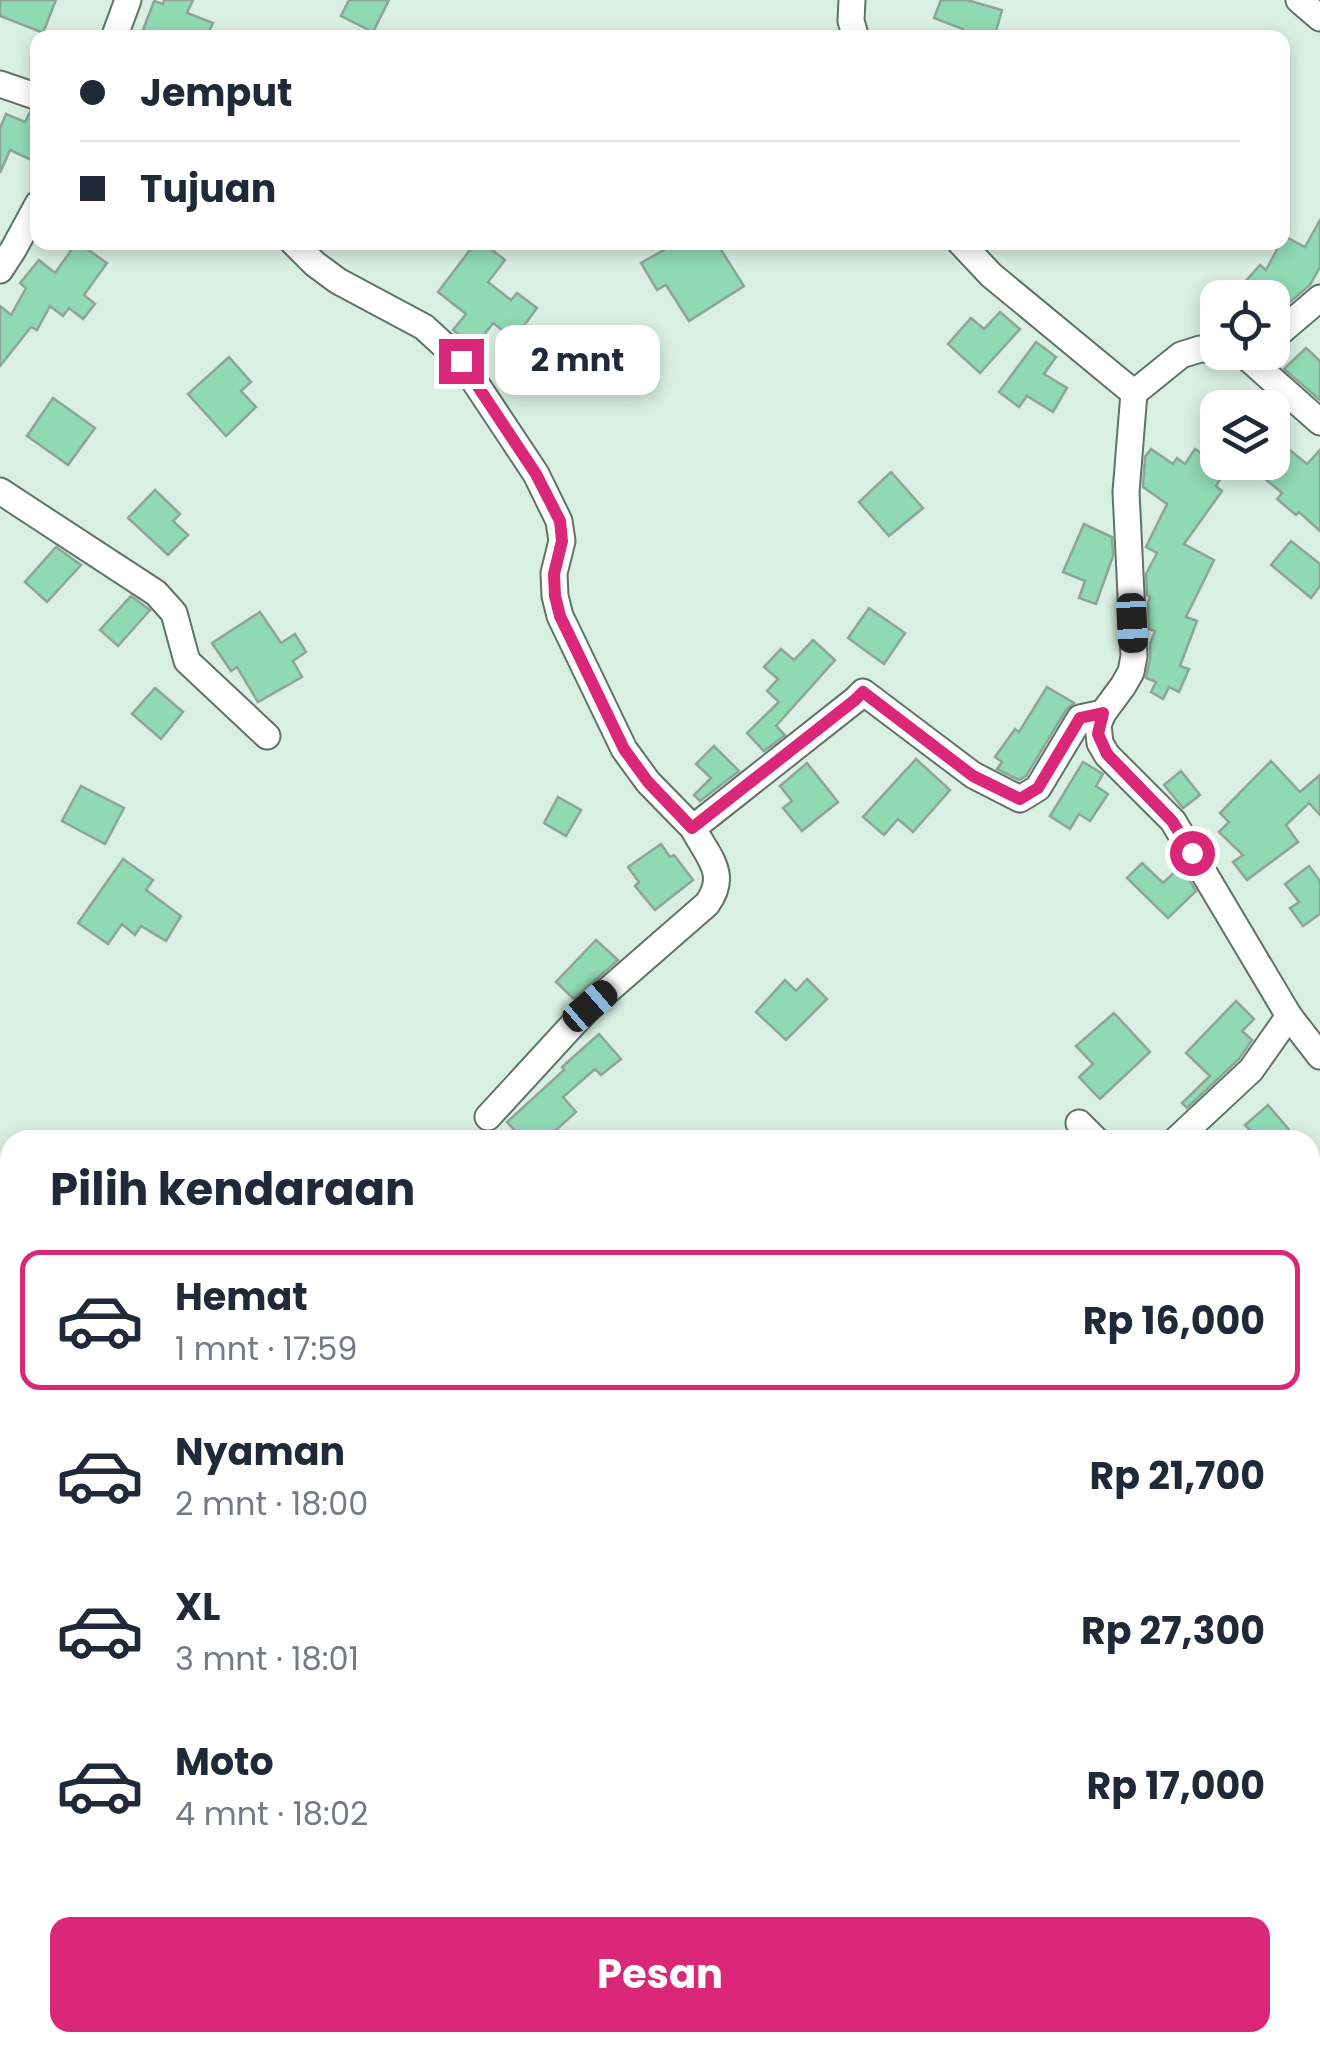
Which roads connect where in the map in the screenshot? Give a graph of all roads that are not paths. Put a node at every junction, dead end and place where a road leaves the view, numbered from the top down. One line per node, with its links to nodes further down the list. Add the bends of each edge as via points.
1 (128, 0): 5 (street)
2 (852, 0): 6 (street)
3 (1299, 0): 4 (street)
4 (1320, 18)
5 (117, 30)
6 (854, 30)
7 (0, 84): 8 (street)
8 (30, 94)
9 (30, 219): 12 (street)
10 (301, 250): 22 (street, via 338,281 424,326 461,361 560,521 554,574 560,616 624,749)
11 (968, 250): 17 (street)
12 (0, 270)
13 (1320, 298): 14 (street)
14 (1290, 323)
15 (1200, 351): 17 (street, via 1190,351)
16 (1261, 370): 18 (street)
17 (1134, 394): 20 (street, via 1126,492 1134,656 1131,672)
18 (1320, 422)
19 (0, 491): 21 (street, via 168,604 187,661)
20 (1103, 713): 22 (street, via 1080,718 1038,788 1020,799 973,776 863,692); 23 (street, via 1098,734 1107,754 1172,821)
21 (267, 736)
22 (692, 828): 25 (street, via 718,874 714,894 590,1006)
23 (1289, 1016): 24 (street); 26 (street, via 1251,1070)
24 (1320, 1056)
25 (488, 1117)
26 (1187, 1130)

